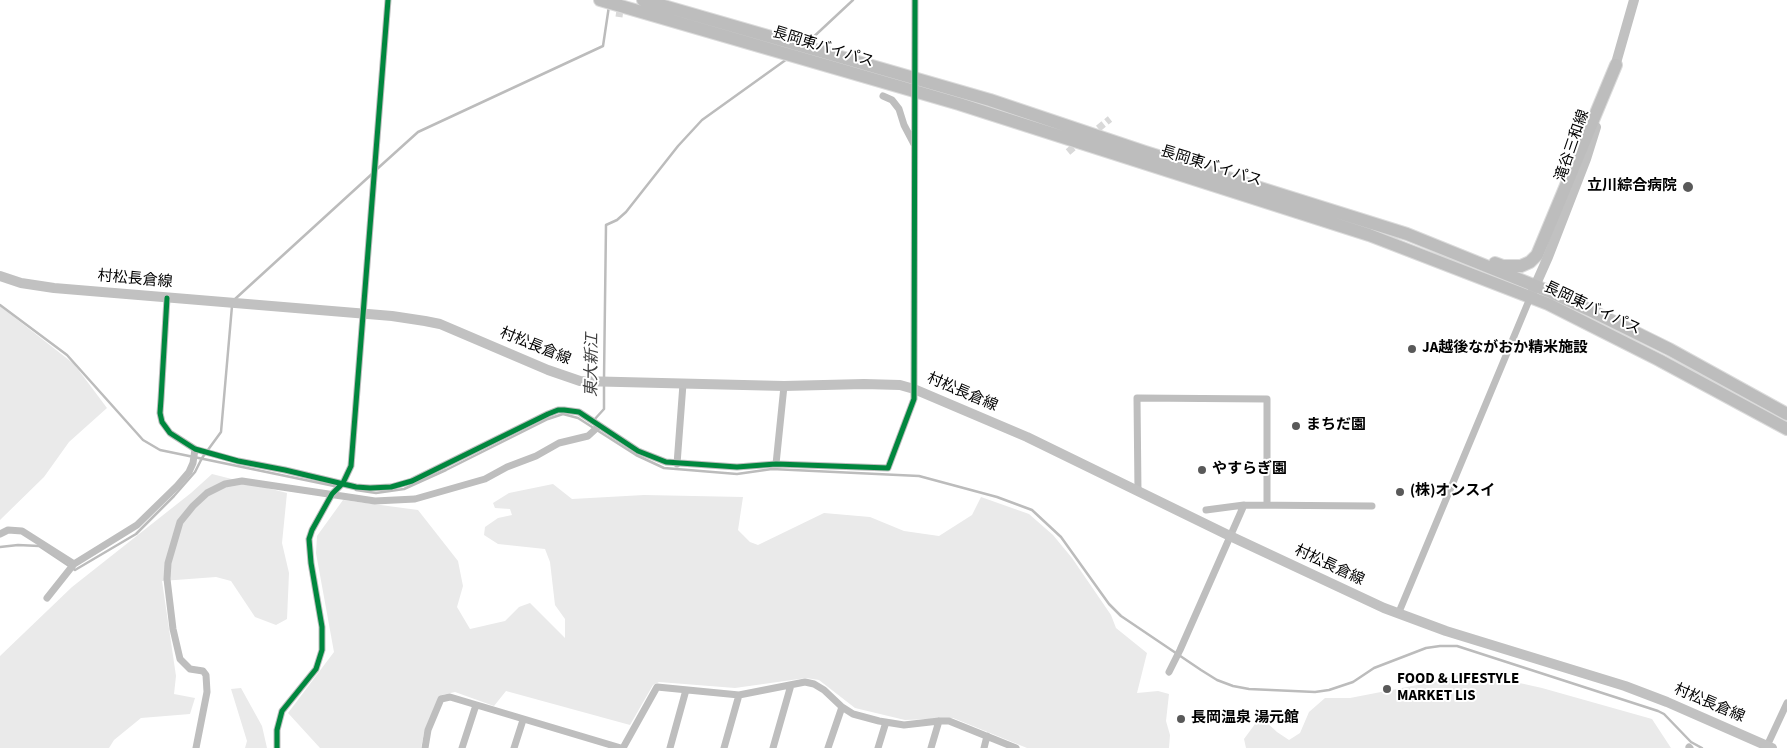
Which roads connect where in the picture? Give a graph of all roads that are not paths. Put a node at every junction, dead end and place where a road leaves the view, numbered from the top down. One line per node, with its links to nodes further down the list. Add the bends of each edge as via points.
1 (388, 0): 15 (street)
2 (600, 0): 8 (highway, 長岡東バイパス)
3 (643, 0): 7 (highway, 長岡東バイパス)
4 (915, 0): 7 (street)
5 (1634, 0): 6 (main road, 滝谷三和線)
6 (1616, 65): 11 (highway, via 1541,246 1530,262 1521,266 1503,266 1465,250); 13 (main road, 滝谷三和線, via 1586,159)
7 (915, 78): 8 (street); 11 (highway, 長岡東バイパス)
8 (915, 91): 10 (street); 13 (highway, 長岡東バイパス, via 1369,235)
9 (883, 96): 10 (street, via 896,104)
10 (915, 144): 18 (street)
11 (1407, 234): 13 (highway, 長岡東バイパス)
12 (0, 276): 14 (main road, 村松長倉線, via 54,288)
13 (1532, 293): 19 (highway, 長岡東バイパス, via 1553,293 1636,332); 21 (highway, 長岡東バイパス); 36 (street)
14 (167, 298): 15 (main road, 村松長倉線); 22 (street, via 160,413 170,434)
15 (364, 314): 16 (main road, 村松長倉線, via 440,324 580,381); 25 (street, via 351,466)
16 (683, 384): 17 (main road, 村松長倉線); 23 (street)
17 (784, 386): 18 (main road, 村松長倉線, via 864,384 900,385); 24 (street)
18 (914, 389): 24 (street, via 914,399 888,468); 26 (main road, 村松長倉線, via 1027,437)
19 (1787, 414)
20 (599, 426): 23 (street, via 638,451); 25 (street, via 578,412 558,410 402,485 370,488); 27 (street, via 588,436 559,442 485,479 415,499 375,501)
21 (1787, 429)
22 (195, 449): 25 (street, via 238,462); 34 (street, via 189,472 138,525)
23 (677, 464): 24 (street, via 737,467)
24 (776, 464)
25 (343, 483): 27 (street)
26 (1138, 492): 29 (street, via 1137,398 1267,399); 33 (main road, 村松長倉線)
27 (332, 494): 49 (street, via 233,482 207,493 180,522 168,563 167,579 180,659 190,669 203,671 206,675 207,692); 50 (street, via 309,538 310,563 322,627 322,650 316,669 282,711)
28 (1244, 505): 29 (street); 31 (street); 33 (street)
29 (1267, 505): 30 (street)
30 (1372, 506)
31 (1206, 510)
32 (0, 534): 34 (street, via 8,530 22,531)
33 (1230, 536): 36 (main road, 村松長倉線, via 1355,595); 37 (street)
34 (74, 564): 35 (street)
35 (47, 598)
36 (1399, 612): 48 (main road, 村松長倉線, via 1446,631 1625,686)
37 (1169, 672)
38 (791, 685): 40 (street); 43 (street, via 814,684); 57 (street)
39 (686, 690): 40 (street); 54 (street, via 657,687); 55 (street)
40 (739, 695): 56 (street)
41 (1787, 703): 48 (street)
42 (476, 705): 44 (street); 51 (street, via 450,697 442,699 428,730); 52 (street)
43 (842, 707): 46 (street, via 853,714); 58 (street)
44 (523, 720): 53 (street); 54 (street)
45 (939, 721): 46 (street, via 904,725); 47 (street, via 949,721); 60 (street)
46 (886, 722): 59 (street)
47 (987, 736): 61 (street); 62 (street)
48 (1768, 747)
49 (196, 748)
50 (277, 748)
51 (425, 748)
52 (462, 748)
53 (514, 748)
54 (622, 748)
55 (670, 748)
56 (724, 748)
57 (773, 748)
58 (828, 748)
59 (878, 748)
60 (931, 748)
61 (984, 748)
62 (1016, 748)

